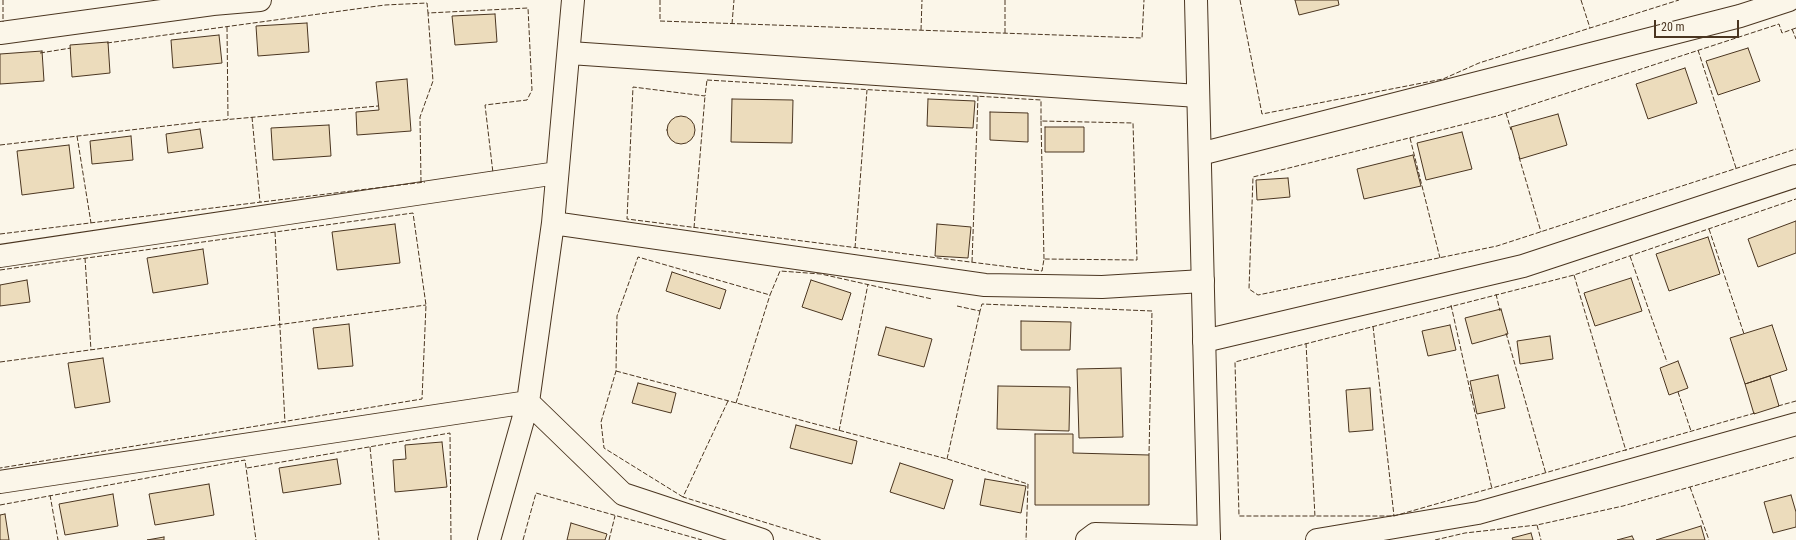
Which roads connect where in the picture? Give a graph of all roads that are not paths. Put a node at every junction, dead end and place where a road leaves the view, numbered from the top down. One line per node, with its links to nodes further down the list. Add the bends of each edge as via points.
1 (260, 0): 5 (street)
2 (573, 0): 6 (street)
3 (1196, 0): 7 (street)
4 (1789, 0): 8 (street, via 1740,16)
5 (0, 33)
6 (570, 53): 7 (street); 9 (street)
7 (1198, 96): 8 (street)
8 (1200, 154): 13 (street)
9 (557, 173): 11 (street); 12 (street)
10 (1796, 176): 14 (street, via 1523,266)
11 (553, 223): 13 (street, via 985,285 1102,288); 15 (street)
12 (0, 256)
13 (1203, 281): 14 (street)
14 (1204, 340): 18 (street)
15 (528, 402): 17 (street); 19 (street); 20 (street, via 622,494)
16 (1796, 424): 22 (street, via 1478,514)
17 (0, 482)
18 (1209, 538): 21 (street, via 1096,534)
19 (489, 540)
20 (762, 540)
21 (1087, 540)
22 (1317, 540)

